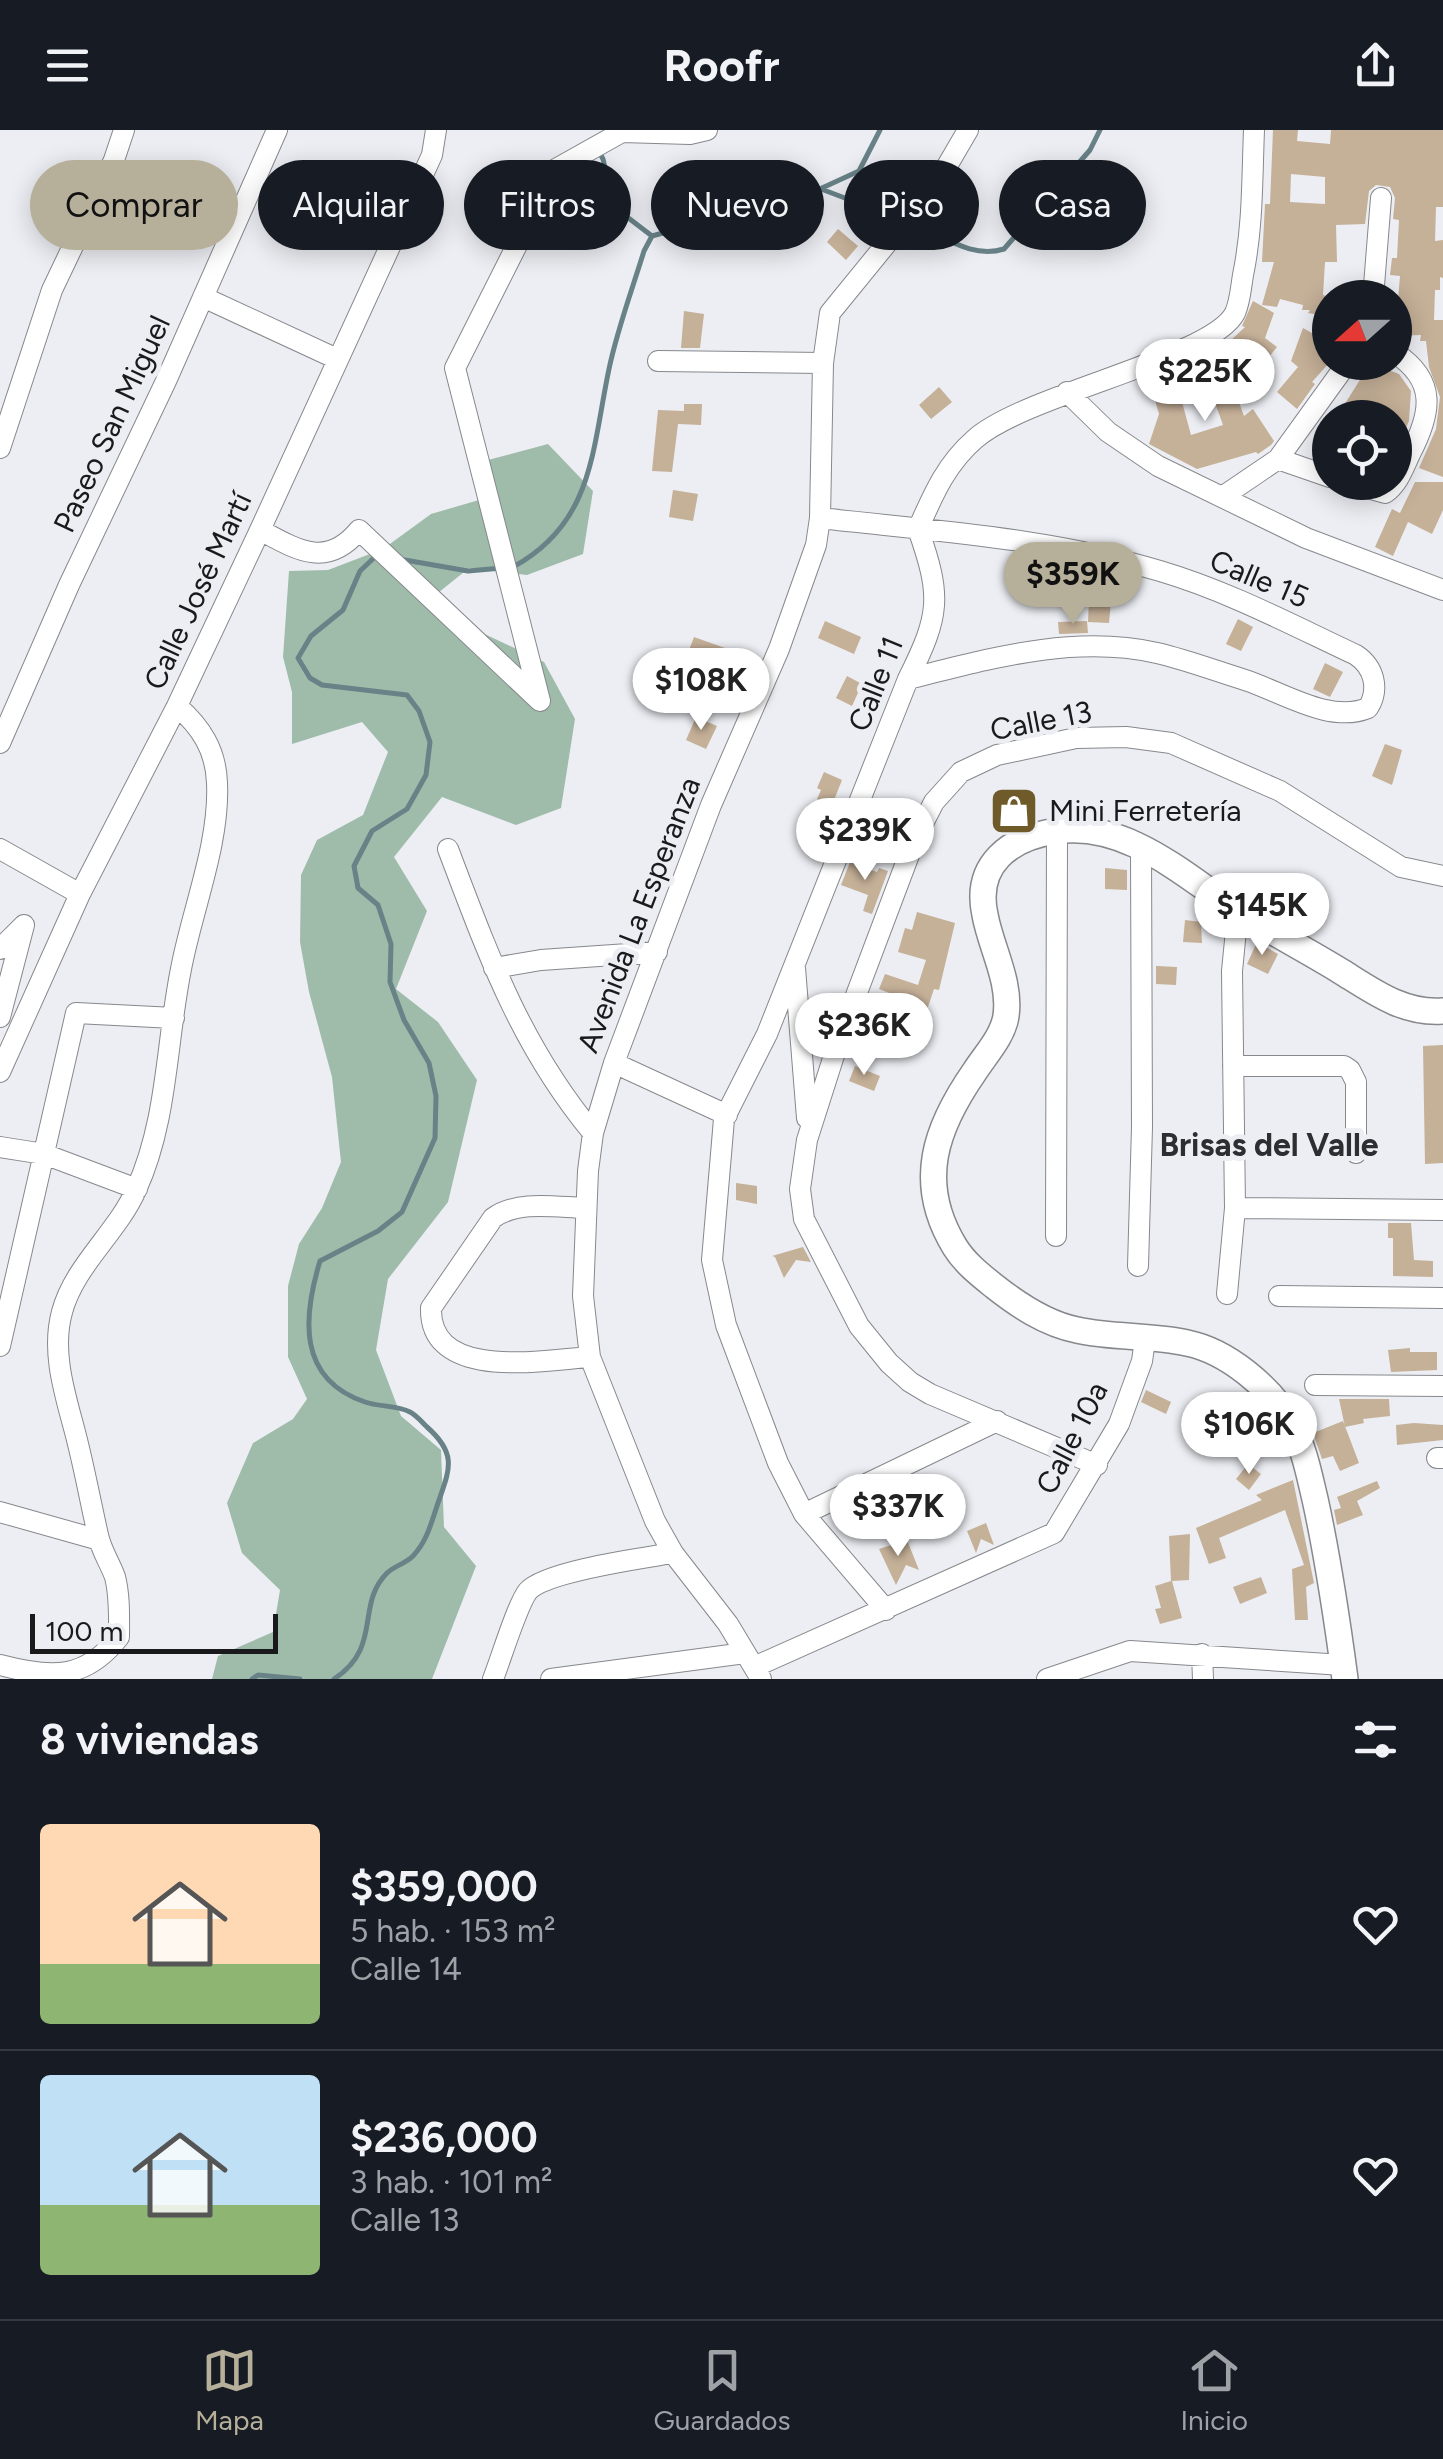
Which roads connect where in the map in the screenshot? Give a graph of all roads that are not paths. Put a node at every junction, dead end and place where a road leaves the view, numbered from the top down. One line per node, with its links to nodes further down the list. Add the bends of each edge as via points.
1 (124, 130): 17 (street, via 52,290)
2 (277, 130): 10 (street, Paseo San Miguel)
3 (436, 130): 11 (street, Calle José Martí, via 432,155)
4 (707, 130): 7 (street)
5 (968, 130): 13 (street, Avenida La Esperanza, via 940,178 830,313)
6 (1254, 130): 16 (street, via 1252,234 1234,315 1190,346)
7 (622, 132): 24 (street, via 547,174 455,368 540,701 359,530 349,543 314,554)
8 (1381, 198): 9 (street)
9 (1374, 280)
10 (203, 296): 11 (street); 28 (street, Paseo San Miguel)
11 (338, 358): 24 (street, Calle José Martí)
12 (658, 361): 13 (street)
13 (823, 364): 22 (street, Avenida La Esperanza)
14 (1412, 364): 18 (street, via 1428,408)
15 (1335, 380): 19 (street)
16 (1067, 392): 21 (street, via 1108,432 1158,466); 23 (street, via 978,436 947,469)
17 (0, 448)
18 (1412, 451)
19 (1278, 459): 20 (street); 21 (street)
20 (1312, 471)
21 (1222, 497): 25 (street, via 1306,538)
22 (820, 518): 23 (street, Calle 15); 37 (street, Avenida La Esperanza, via 779,649 711,804)
23 (918, 529): 26 (street, Calle 11, via 936,595 924,649); 26 (street, Calle 15, via 1091,553 1162,571 1264,611 1369,664 1373,703 1352,714 1334,713 1156,653 1118,648 1038,648)
24 (260, 530): 27 (street, Calle José Martí)
25 (1443, 590)
26 (908, 679): 38 (street, Calle 11)
27 (177, 706): 34 (street, Calle José Martí); 42 (street, via 206,739 217,784)
28 (0, 743)
29 (1056, 831): 30 (main road, via 1096,831); 56 (street); 61 (main road, via 1002,852 987,878 984,914 1005,986 1006,1016 950,1110 934,1149 934,1185 956,1248 1015,1303 1075,1330)
30 (1141, 848): 35 (main road); 57 (street)
31 (0, 849): 34 (street)
32 (448, 849): 39 (street)
33 (1443, 876): 48 (street, Calle 13, via 1401,867 1280,791 1171,744 1076,738 997,755 961,772 934,802 915,839)
34 (80, 894): 45 (street, Calle José Martí)
35 (1238, 910): 40 (main road, via 1391,1002); 44 (street)
36 (0, 949): 41 (street, via 24,925)
37 (657, 952): 39 (street); 43 (street, Avenida La Esperanza)
38 (795, 965): 46 (street, Calle 11); 48 (street)
39 (494, 968): 47 (street, via 541,1062)
40 (1443, 1011)
41 (0, 1017)
42 (174, 1018): 51 (street, via 76,1013); 52 (street, via 161,1111)
43 (614, 1063): 46 (street); 47 (street, Avenida La Esperanza)
44 (1233, 1066): 50 (street, via 1350,1070 1356,1082); 54 (street)
45 (0, 1072)
46 (726, 1115): 69 (street, Calle 11, via 712,1260 754,1407)
47 (594, 1133): 53 (street, Avenida La Esperanza)
48 (807, 1140): 66 (street, Calle 13, via 800,1189 804,1220 859,1326 910,1382)
49 (0, 1147): 51 (street)
50 (1356, 1153)
51 (44, 1154): 52 (street); 62 (street)
52 (137, 1189): 70 (street, via 81,1271 62,1312 61,1385)
53 (584, 1208): 63 (street, Avenida La Esperanza); 63 (street, via 502,1211 431,1308 430,1320 447,1346 476,1359 519,1364)
54 (1234, 1208): 55 (street); 58 (street)
55 (1443, 1210)
56 (1056, 1236)
57 (1138, 1266)
58 (1227, 1294)
59 (1279, 1296): 60 (street)
60 (1443, 1298)
61 (1145, 1340): 67 (street, Calle 10a, via 1119,1424); 76 (main road, via 1184,1342 1226,1359 1261,1386 1290,1422 1322,1530)
62 (0, 1346)
63 (590, 1357): 71 (street, Avenida La Esperanza)
64 (1315, 1385): 65 (street)
65 (1443, 1386)
66 (997, 1421): 67 (street, Calle 13); 69 (street)
67 (1096, 1465): 72 (street, Calle 10a, via 1049,1537)
68 (0, 1512): 70 (street)
69 (804, 1514): 72 (street, Calle 11)
70 (98, 1540): 74 (street, via 115,1578 118,1611 119,1637 108,1655 75,1677 49,1678)
71 (673, 1553): 75 (street, Avenida La Esperanza); 77 (street, via 574,1572 527,1592)
72 (886, 1610): 75 (street, Calle 10a)
73 (1202, 1654): 76 (street); 79 (street, via 1130,1650); 80 (street)
74 (0, 1665)
75 (753, 1666): 78 (street, Calle 10a)
76 (1344, 1672)
77 (493, 1679)
78 (551, 1679)
79 (1047, 1679)
80 (1203, 1679)

